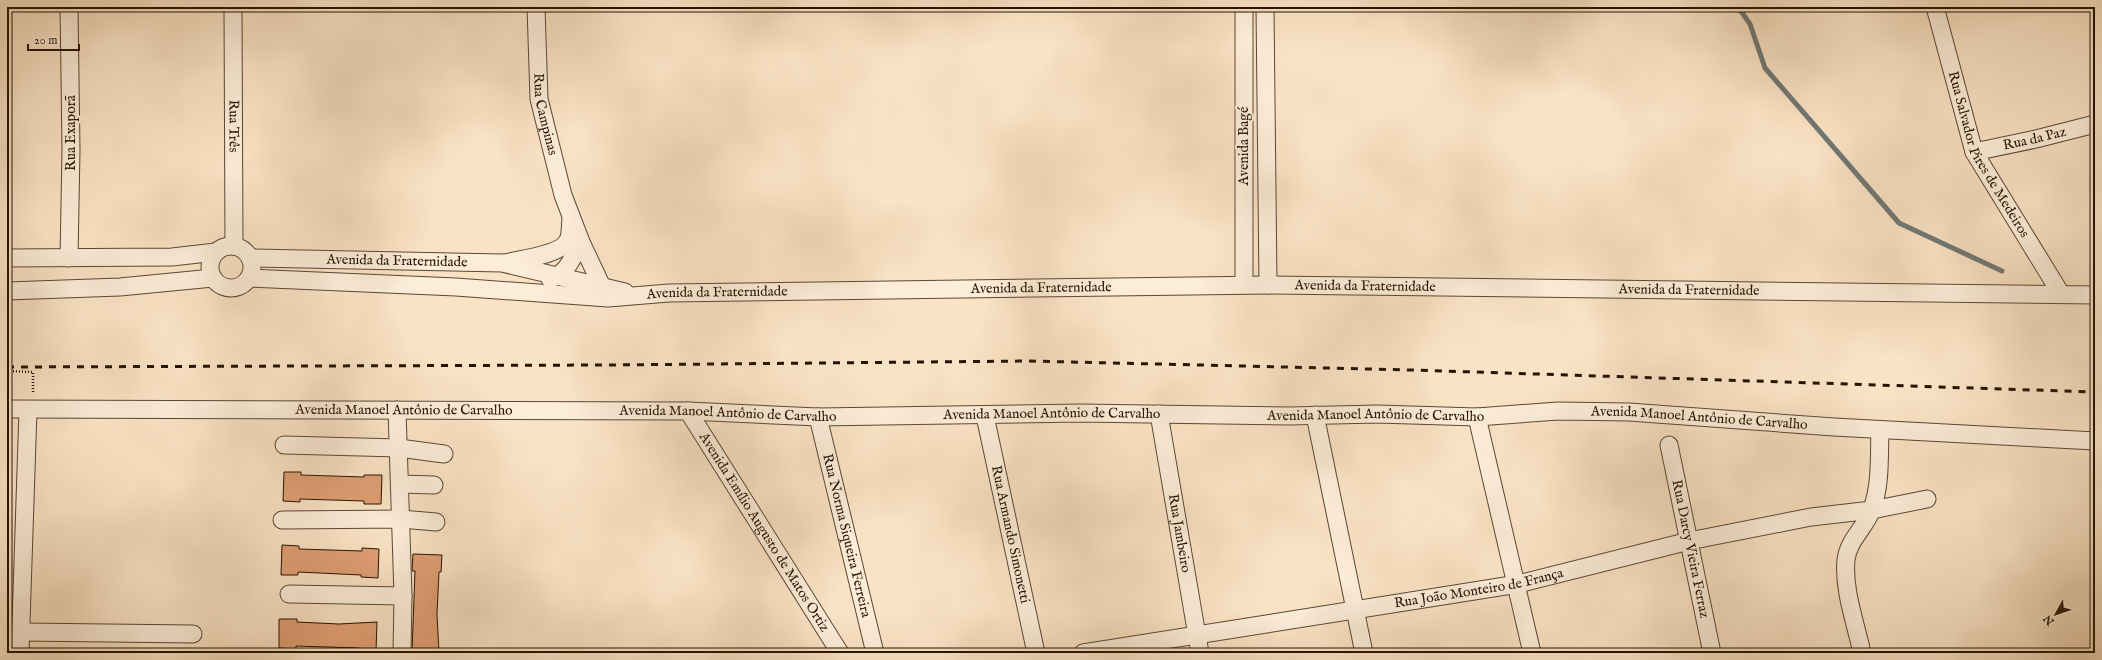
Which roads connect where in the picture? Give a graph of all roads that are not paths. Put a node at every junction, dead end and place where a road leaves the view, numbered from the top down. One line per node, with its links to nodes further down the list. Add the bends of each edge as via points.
1 (69, 7): 14 (street, Rua Exaporã)
2 (233, 7): 11 (street, Rua Três)
3 (536, 7): 9 (street, Rua Campinas, via 539,99)
4 (1244, 7): 20 (street, Avenida Bagé)
5 (1265, 7): 21 (street, Avenida Bagé)
6 (1935, 7): 8 (street, Rua Salvador Pires de Medeiros)
7 (2095, 124): 8 (street, Rua da Paz)
8 (1974, 152): 25 (street, Rua Salvador Pires de Medeiros)
9 (571, 218): 10 (street, Rua Campinas); 16 (street, Rua Campinas, via 568,240 563,247 551,254)
10 (581, 242): 17 (street, via 566,268); 24 (street, Rua Campinas)
11 (234, 246): 12 (street, via 221,248); 15 (street, via 241,248)
12 (216, 252): 14 (street, via 172,257); 18 (street, via 210,264)
13 (7, 258): 14 (street)
14 (69, 258)
15 (250, 258): 16 (street, Avenida da Fraternidade); 19 (street, via 252,272)
16 (502, 263): 17 (street, Avenida da Fraternidade)
17 (557, 277): 22 (street, via 525,284); 24 (street, Avenida da Fraternidade)
18 (213, 278): 19 (street, via 224,287 231,288 244,284); 23 (street, via 120,287)
19 (249, 278): 22 (street, Avenida da Fraternidade)
20 (1244, 285): 21 (street, Avenida da Fraternidade); 24 (street, Avenida da Fraternidade, via 636,295)
21 (1268, 285): 25 (street, Avenida da Fraternidade)
22 (456, 287): 24 (street, Avenida da Fraternidade)
23 (7, 291)
24 (605, 292)
25 (2061, 294): 26 (street, Avenida da Fraternidade)
26 (2095, 295)
27 (7, 409): 28 (street, Avenida Manoel Antônio de Carvalho)
28 (32, 410): 29 (street, Avenida Manoel Antônio de Carvalho); 54 (street)
29 (397, 410): 30 (street, Avenida Manoel Antônio de Carvalho); 40 (street)
30 (688, 411): 34 (street, Avenida Manoel Antônio de Carvalho); 59 (street, Avenida Emílio Augusto de Matos Ortiz)
31 (1159, 414): 32 (street, Avenida Manoel Antônio de Carvalho); 33 (street, Avenida Manoel Antônio de Carvalho); 56 (street, Rua Jambeiro)
32 (1315, 415): 35 (street, Avenida Manoel Antônio de Carvalho); 53 (street)
33 (985, 416): 34 (street, Avenida Manoel Antônio de Carvalho); 61 (street, Rua Armando Simonetti)
34 (818, 417): 60 (street, Rua Norma Siqueira Ferreira)
35 (1477, 417): 36 (street, Avenida Manoel Antônio de Carvalho, via 1558,411 1628,412); 50 (street)
36 (1880, 430): 37 (street, Avenida Manoel Antônio de Carvalho); 45 (street, via 1877,491)
37 (2095, 441)
38 (284, 445): 40 (street)
39 (1669, 445): 49 (street, Rua Darcy Vieira Ferraz)
40 (399, 448): 41 (street); 42 (street)
41 (444, 454)
42 (400, 484): 43 (street); 46 (street)
43 (434, 485)
44 (1927, 499): 45 (street, Rua João Monteiro de França)
45 (1872, 510): 49 (street, Rua João Monteiro de França, via 1811,517); 67 (street, via 1853,541 1846,559 1847,582)
46 (401, 519): 47 (street); 48 (street); 52 (street)
47 (282, 520)
48 (436, 522)
49 (1689, 541): 50 (street, Rua João Monteiro de França); 66 (street, Rua Darcy Vieira Ferraz)
50 (1518, 584): 53 (street, Rua João Monteiro de França); 65 (street)
51 (289, 594): 52 (street)
52 (404, 596): 58 (street)
53 (1354, 610): 56 (street, Rua João Monteiro de França); 64 (street)
54 (21, 632): 55 (street); 57 (street)
55 (193, 634)
56 (1196, 635): 62 (street, Rua João Monteiro de França); 63 (street, Rua Jambeiro)
57 (20, 653)
58 (402, 653)
59 (840, 653)
60 (875, 653)
61 (1036, 653)
62 (1083, 653)
63 (1200, 653)
64 (1364, 653)
65 (1532, 653)
66 (1712, 653)
67 (1862, 653)

